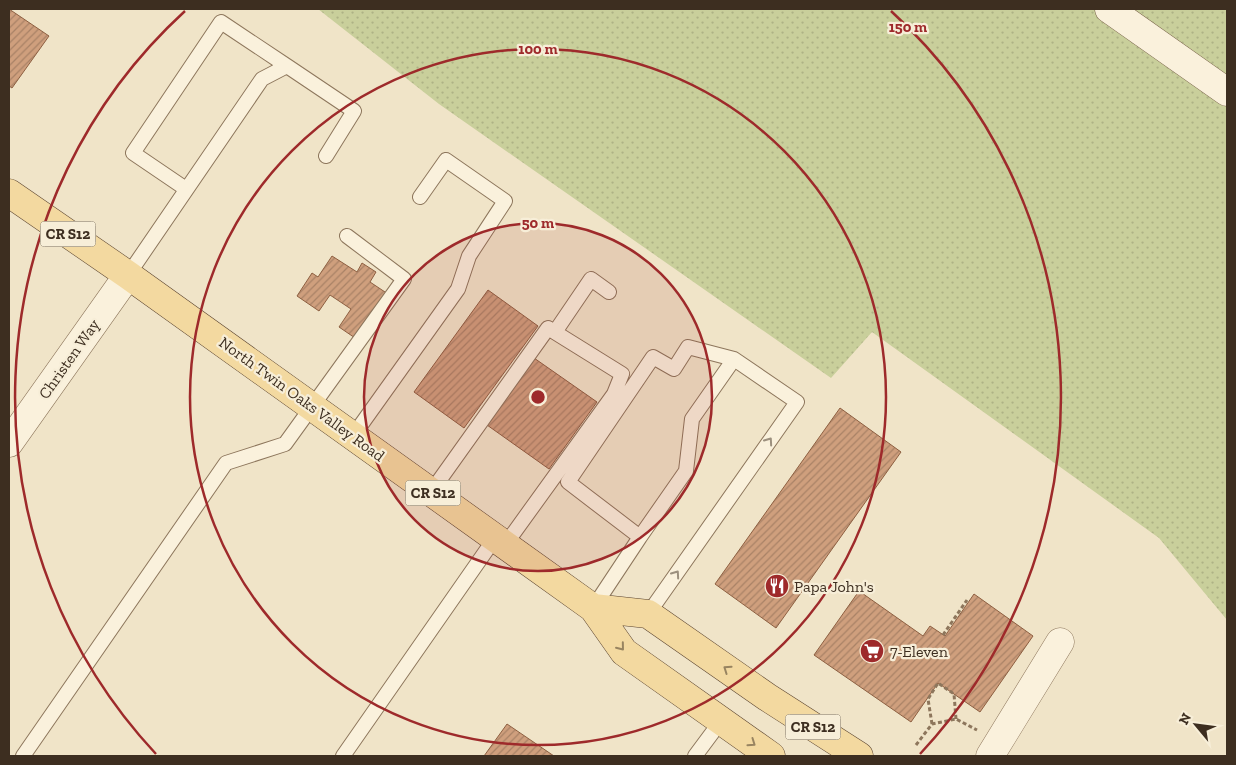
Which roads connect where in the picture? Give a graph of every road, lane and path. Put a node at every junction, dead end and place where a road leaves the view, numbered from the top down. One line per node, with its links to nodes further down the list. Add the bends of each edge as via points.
1 (1109, 9): 3 (street)
2 (286, 66): 4 (lane, via 354,111); 5 (lane, via 262,79); 5 (lane, via 220,22 133,153)
3 (1227, 92)
4 (326, 156)
5 (186, 189): 9 (lane)
6 (9, 193): 9 (main road, North Twin Oaks Valley Road / CR S12)
7 (420, 197): 14 (lane, via 446,160 505,201 469,256 458,289)
8 (347, 236): 13 (lane, via 404,279)
9 (128, 275): 13 (main road, North Twin Oaks Valley Road / CR S12); 15 (street, Christen Way)
10 (609, 292): 11 (lane, via 591,279)
11 (555, 332): 16 (lane, via 548,328); 18 (lane, via 622,374 614,394)
12 (734, 359): 17 (lane, via 692,419 686,472); 17 (lane, via 688,347 674,370 653,357 568,482); 21 (lane, one-way to 12, via 797,402)
13 (312, 407): 14 (main road, North Twin Oaks Valley Road / CR S12); 29 (lane, via 285,444 226,464)
14 (354, 436): 16 (main road, North Twin Oaks Valley Road / CR S12)
15 (9, 443)
16 (431, 492): 18 (main road, North Twin Oaks Valley Road / CR S12)
17 (640, 537): 20 (lane)
18 (500, 541): 20 (main road, North Twin Oaks Valley Road / CR S12); 30 (lane)
19 (967, 600): 22 (path)
20 (593, 608): 21 (main road, North Twin Oaks Valley Road / CR S12); 25 (main road, North Twin Oaks Valley Road / CR S12, one-way to 25, via 624,652)
21 (648, 614): 33 (main road, North Twin Oaks Valley Road / CR S12, one-way to 21, via 766,697)
22 (943, 635)
23 (1060, 642): 27 (street)
24 (956, 719): 26 (path); 26 (path, via 954,694 938,683 928,699); 27 (path)
25 (721, 721): 31 (lane); 32 (main road, North Twin Oaks Valley Road / CR S12, one-way to 32)
26 (932, 724): 28 (path)
27 (986, 744)
28 (916, 745)
29 (23, 756)
30 (343, 756)
31 (695, 756)
32 (771, 756)
33 (859, 756)

